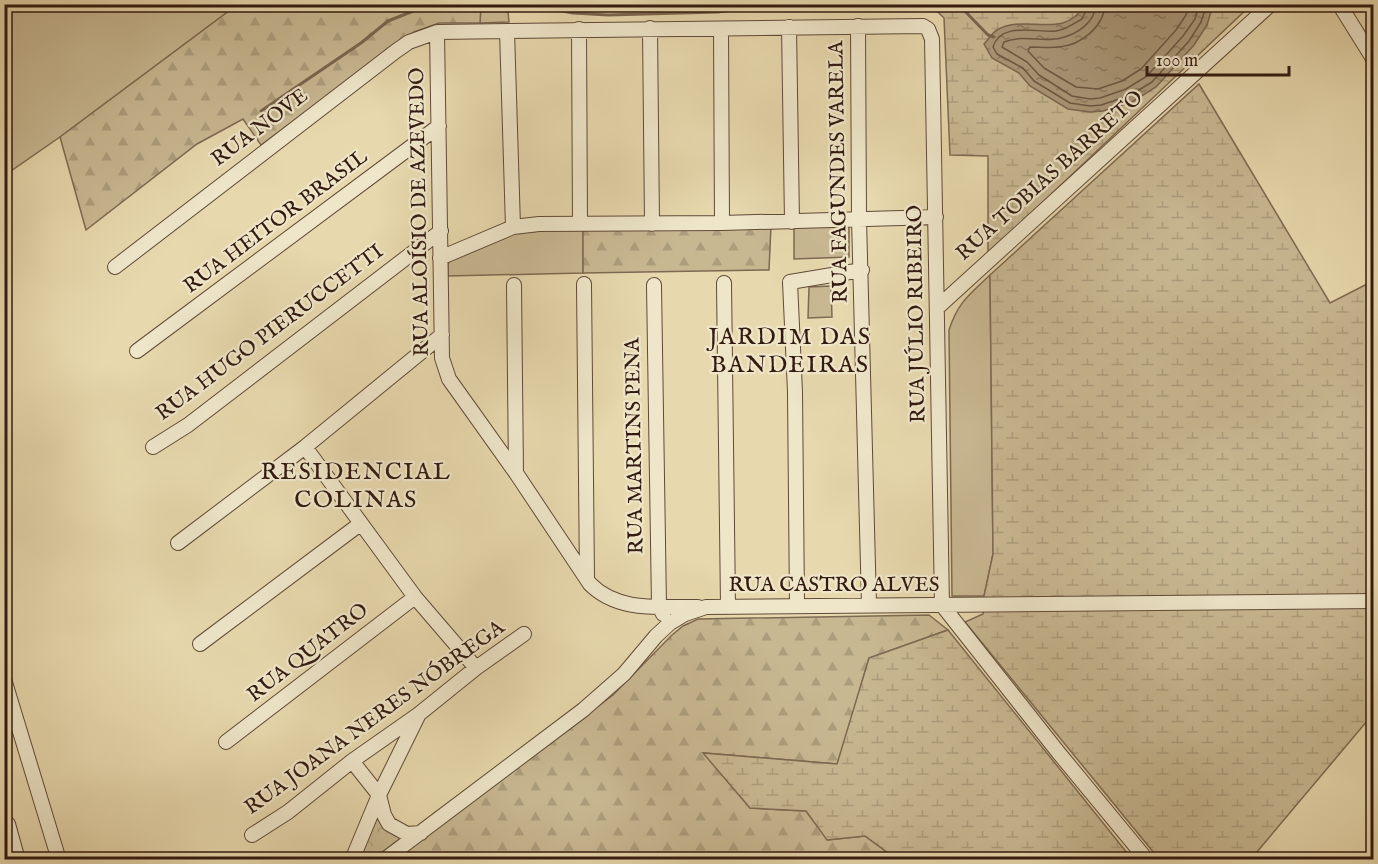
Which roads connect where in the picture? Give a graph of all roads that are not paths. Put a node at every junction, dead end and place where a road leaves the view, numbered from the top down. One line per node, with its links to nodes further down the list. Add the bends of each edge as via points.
1 (1271, 4): 27 (street, RUA TOBIAS BARRETO)
2 (1339, 4): 10 (street)
3 (789, 27): 4 (street); 7 (street); 14 (street)
4 (858, 27): 12 (street, RUA JÚLIO RIBEIRO, via 928,29 932,39); 13 (street, RUA FAGUNDES VARELA)
5 (650, 28): 6 (street); 7 (street); 17 (street)
6 (579, 29): 8 (street); 16 (street)
7 (721, 29): 15 (street)
8 (507, 31): 9 (street); 18 (street)
9 (437, 32): 11 (street, RUA ALOÍSIO DE AZEVEDO); 21 (street, RUA NOVE, via 396,51)
10 (1374, 60)
11 (439, 126): 19 (street, RUA ALOÍSIO DE AZEVEDO); 29 (street, RUA HEITOR BRASIL)
12 (936, 217): 13 (street); 27 (street, RUA JÚLIO RIBEIRO)
13 (859, 219): 14 (street); 22 (street, RUA FAGUNDES VARELA)
14 (792, 222): 15 (street)
15 (722, 223): 17 (street)
16 (580, 224): 17 (street); 18 (street)
17 (652, 224)
18 (513, 227): 20 (street)
19 (441, 231): 20 (street, RUA ALOÍSIO DE AZEVEDO); 30 (street, RUA HUGO PIERUCCETTI, via 188,425)
20 (440, 258): 28 (street, RUA ALOÍSIO DE AZEVEDO)
21 (115, 267)
22 (862, 270): 38 (street, via 790,282); 39 (street, RUA FAGUNDES VARELA)
23 (724, 283): 42 (street)
24 (584, 284): 35 (street)
25 (514, 285): 32 (street)
26 (654, 285): 41 (street, RUA MARTINS PENA)
27 (938, 307): 40 (street, RUA JÚLIO RIBEIRO)
28 (442, 335): 31 (street); 32 (street, RUA ALOÍSIO DE AZEVEDO, via 442,358 449,379)
29 (137, 351)
30 (153, 447)
31 (304, 447): 33 (street); 34 (street)
32 (516, 473): 35 (street, RUA ALOÍSIO DE AZEVEDO)
33 (360, 524): 36 (street); 46 (street)
34 (178, 543)
35 (587, 578): 41 (street, RUA ALOÍSIO DE AZEVEDO, via 608,599 633,606)
36 (415, 597): 47 (street); 51 (street, RUA QUATRO)
37 (1374, 601): 40 (street, RUA CASTRO ALVES)
38 (797, 605): 39 (street, RUA CASTRO ALVES); 42 (street, RUA CASTRO ALVES)
39 (869, 605): 40 (street, RUA CASTRO ALVES)
40 (942, 605): 61 (street)
41 (659, 606): 43 (street, RUA ALOÍSIO DE AZEVEDO); 44 (street)
42 (728, 606): 43 (street, RUA CASTRO ALVES)
43 (706, 607): 44 (street, RUA CASTRO ALVES)
44 (670, 623): 55 (street, RUA CASTRO ALVES, via 624,674 584,710)
45 (524, 634): 47 (street, RUA JOANA NERES NÓBREGA)
46 (200, 644)
47 (476, 669): 50 (street, RUA JOANA NERES NÓBREGA)
48 (4, 679): 49 (street)
49 (7, 694): 58 (street)
50 (419, 714): 52 (street, RUA JOANA NERES NÓBREGA); 53 (street)
51 (226, 742)
52 (352, 761): 53 (street); 56 (street, RUA JOANA NERES NÓBREGA)
53 (379, 795): 55 (street, via 389,824 407,834); 59 (street)
54 (8, 824): 57 (street)
55 (421, 833): 60 (street, RUA CASTRO ALVES)
56 (252, 835)
57 (18, 860)
58 (59, 860)
59 (352, 860)
60 (384, 860)
61 (1147, 860)

